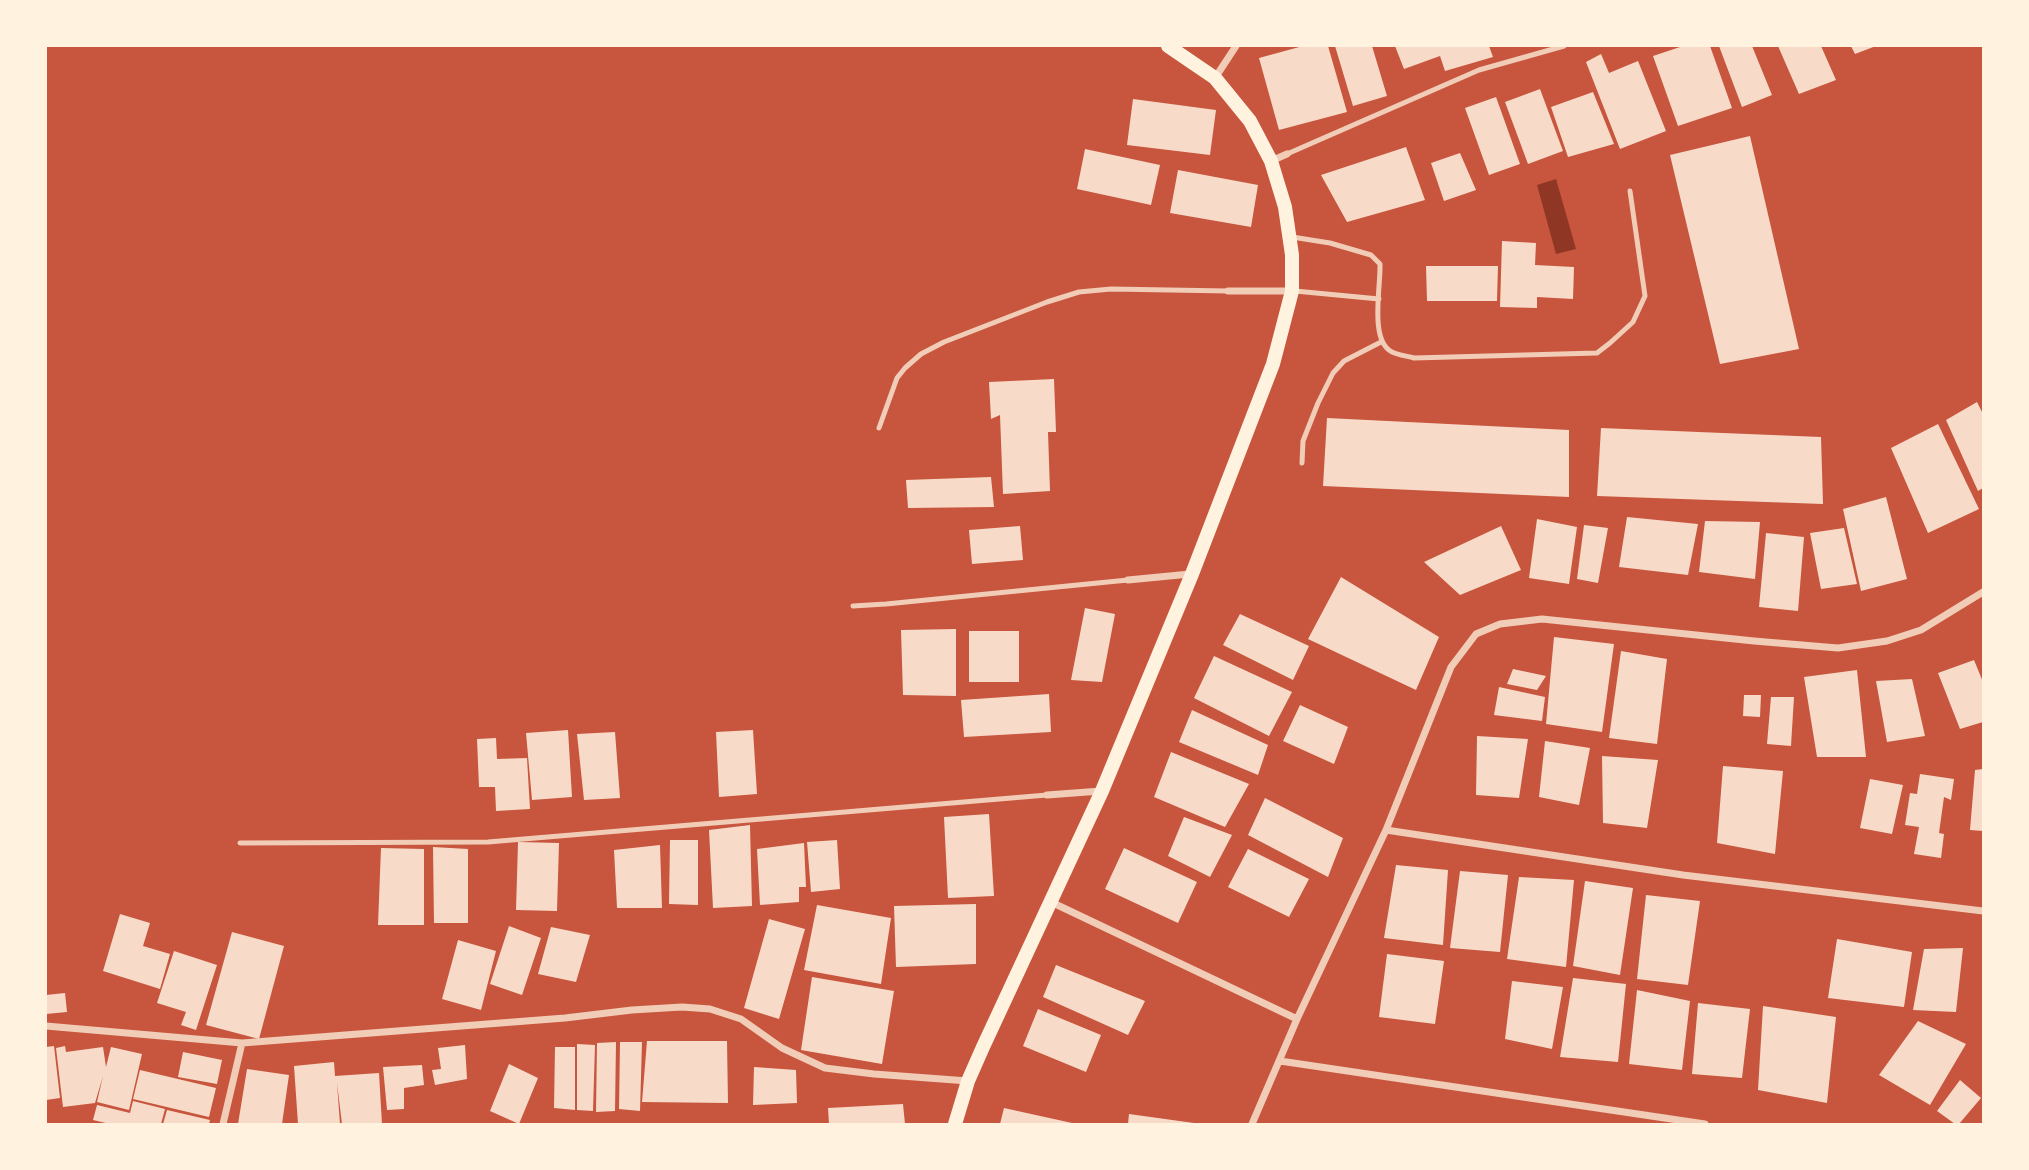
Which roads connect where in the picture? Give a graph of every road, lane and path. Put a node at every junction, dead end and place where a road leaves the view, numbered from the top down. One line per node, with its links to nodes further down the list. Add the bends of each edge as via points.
1 (1168, 46): 4 (main road)
2 (1236, 46): 4 (street)
3 (1564, 46): 5 (lane, via 1479,69)
4 (1214, 78): 6 (main road, via 1250,121)
5 (1287, 154): 6 (street)
6 (1271, 161): 8 (main road)
7 (1630, 191): 12 (lane, via 1645,296 1633,322 1597,353 1414,358 1391,352)
8 (1289, 236): 10 (main road); 11 (lane, via 1371,254 1381,264)
9 (1228, 291): 10 (street); 13 (lane, via 1079,292 944,342 905,368)
10 (1292, 291): 11 (lane); 15 (main road, via 1273,364)
11 (1379, 299): 12 (lane)
12 (1381, 341): 14 (lane, via 1344,361 1333,373 1303,441)
13 (879, 428)
14 (1302, 463)
15 (1192, 574): 16 (street); 19 (main road)
16 (1128, 580): 18 (lane)
17 (1983, 592): 21 (street, via 1921,630 1887,641 1838,648 1542,619 1500,624 1476,634 1451,667)
18 (853, 606)
19 (1102, 791): 20 (street); 23 (main road)
20 (1047, 795): 22 (lane, via 488,842)
21 (1386, 830): 24 (street, via 1683,875); 25 (street)
22 (240, 843)
23 (1051, 902): 25 (street); 29 (main road)
24 (1983, 911)
25 (1297, 1019): 28 (street)
26 (46, 1027): 27 (street)
27 (242, 1043): 29 (street, via 682,1007 710,1009 741,1019 782,1048 825,1068); 30 (street)
28 (1280, 1060): 32 (street); 33 (street)
29 (968, 1081): 31 (main road)
30 (223, 1125)
31 (955, 1125)
32 (1252, 1125)
33 (1705, 1125)

